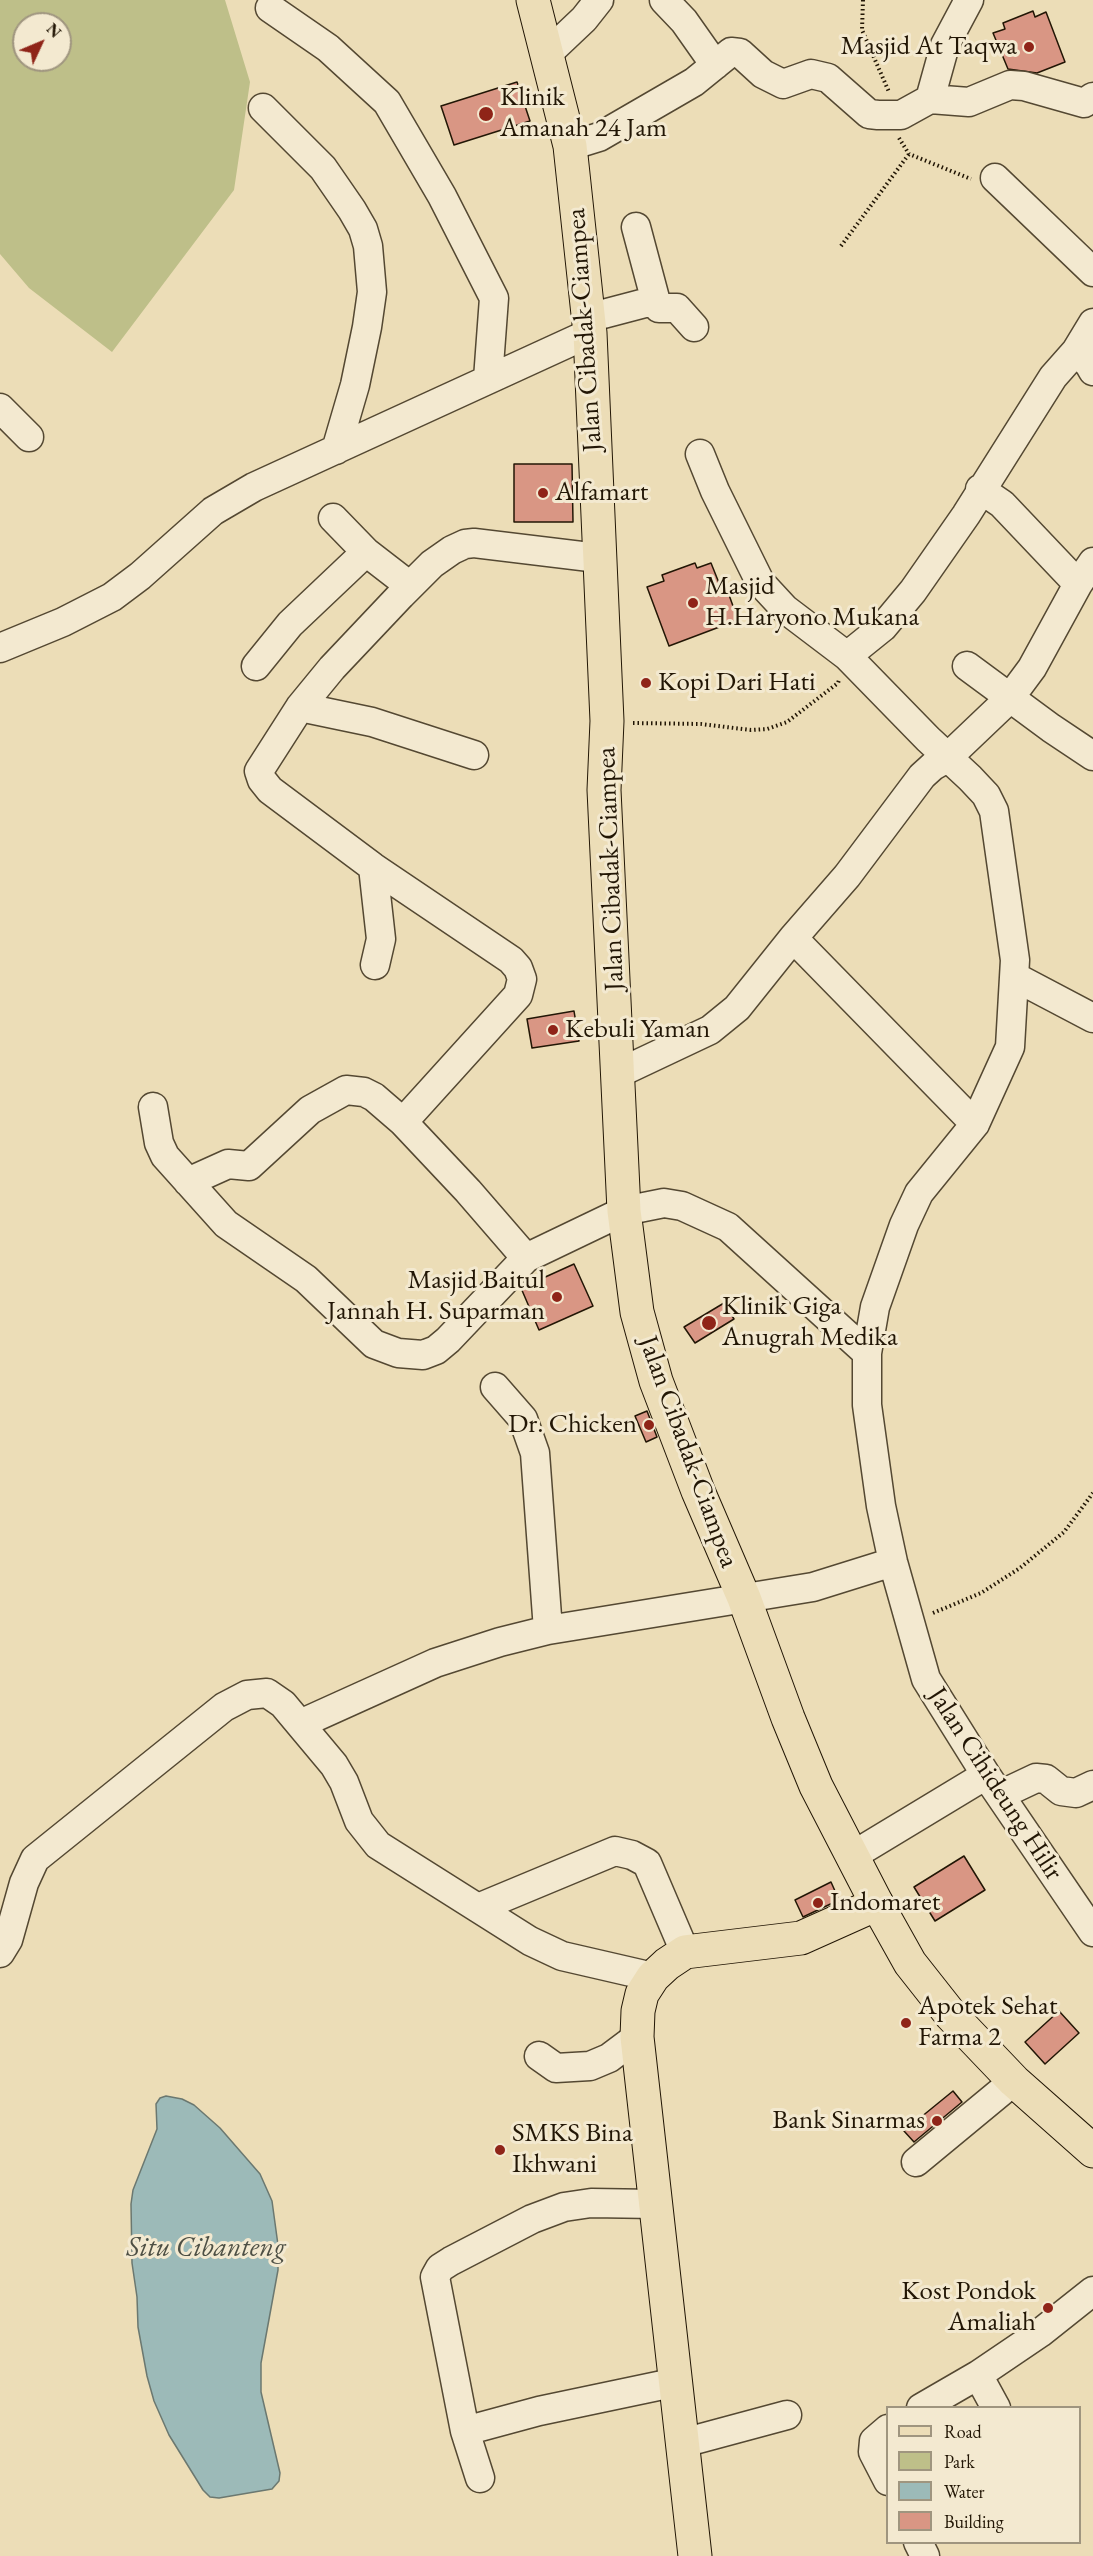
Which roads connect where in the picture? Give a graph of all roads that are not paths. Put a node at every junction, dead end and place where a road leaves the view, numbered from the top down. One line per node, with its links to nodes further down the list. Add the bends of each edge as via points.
1 (534, 0): 6 (main road, Jalan Cibadak-Ciampea)
2 (599, 0): 6 (street)
3 (664, 0): 7 (street)
4 (969, 0): 9 (street, via 945,45)
5 (270, 8): 20 (street, via 328,48 387,102 442,196 494,298)
6 (546, 54): 11 (main road, Jalan Cibadak-Ciampea)
7 (715, 65): 9 (street, via 734,51 773,81 783,84 811,74 828,78 869,114 900,115); 11 (street, via 694,82 599,137)
8 (1093, 97): 9 (street, via 1084,103 1010,85 969,102)
9 (930, 99)
10 (262, 108): 23 (street, via 323,168 363,229 368,246 372,292 367,327)
11 (570, 146): 17 (main road, Jalan Cibadak-Ciampea)
12 (995, 178): 14 (street)
13 (636, 227): 15 (street)
14 (1093, 272)
15 (656, 302): 17 (street); 18 (street, via 659,309 677,308)
16 (1093, 323): 19 (street)
17 (589, 325): 20 (street); 28 (main road, Jalan Cibadak-Ciampea)
18 (694, 327)
19 (1084, 361): 25 (street, via 1053,377)
20 (488, 379): 23 (street)
21 (0, 408): 22 (street)
22 (29, 437)
23 (336, 450): 31 (street, via 254,487 213,511 112,597)
24 (700, 454): 32 (street, Jalan Cihideung Hilir, via 760,582 785,609)
25 (980, 489): 29 (street); 32 (street, via 898,611)
26 (333, 518): 27 (street)
27 (366, 552): 30 (street); 33 (street, via 290,624)
28 (598, 558): 30 (street, via 465,544 432,564); 45 (main road, Jalan Cibadak-Ciampea, via 607,721 604,790)
29 (1086, 573): 35 (street)
30 (410, 586): 36 (street)
31 (0, 648)
32 (847, 656): 39 (street, Jalan Cihideung Hilir)
33 (256, 666)
34 (967, 666): 35 (street)
35 (1010, 699): 38 (street); 39 (street)
36 (300, 707): 37 (street, via 372,722); 40 (street, via 259,771 262,780)
37 (474, 755)
38 (1093, 756)
39 (947, 758): 41 (street, via 922,776 847,876); 43 (street, Jalan Cihideung Hilir, via 991,802)
40 (373, 867): 42 (street, via 381,939); 47 (street, via 511,960 522,979 518,995)
41 (793, 938): 45 (street, via 723,1020); 48 (street)
42 (375, 965)
43 (1015, 977): 44 (street); 48 (street, Jalan Cihideung Hilir, via 1010,1047)
44 (1093, 1018)
45 (619, 1073): 50 (main road, Jalan Cibadak-Ciampea)
46 (153, 1107): 49 (street, via 165,1156)
47 (403, 1122): 49 (street, via 374,1097 346,1090 310,1110 249,1166 228,1164); 51 (street)
48 (975, 1124): 52 (street, Jalan Cihideung Hilir, via 919,1193 875,1307)
49 (188, 1182): 51 (street, via 226,1224 306,1279 374,1344 398,1353 423,1355 436,1350)
50 (624, 1211): 51 (street); 52 (street, via 664,1203 682,1206 728,1227); 55 (main road, Jalan Cibadak-Ciampea, via 637,1312 656,1381)
51 (525, 1258)
52 (867, 1353): 54 (street, Jalan Cihideung Hilir, via 867,1405)
53 (495, 1387): 56 (street, via 523,1419 535,1453)
54 (893, 1562): 55 (street, via 813,1587); 58 (street, Jalan Cihideung Hilir, via 926,1679)
55 (744, 1598): 56 (street); 60 (main road, Jalan Cibadak-Ciampea, via 816,1786)
56 (548, 1630): 57 (street, via 462,1653)
57 (300, 1724): 62 (street, via 334,1764 359,1821 378,1845); 65 (street, via 267,1693 247,1695 224,1707 35,1859)
58 (993, 1785): 59 (street, via 1036,1778 1046,1779 1061,1791 1076,1793); 60 (street); 63 (street, Jalan Cihideung Hilir)
59 (1093, 1785)
60 (852, 1856): 61 (main road, Jalan Cibadak-Ciampea)
61 (877, 1904): 64 (main road, via 801,1938); 69 (main road, Jalan Cibadak-Ciampea, via 910,1963 951,2015)
62 (478, 1908): 64 (street, via 615,1851 632,1854 647,1863 652,1872); 66 (street, via 562,1956)
63 (1093, 1932)
64 (685, 1952): 66 (main road)
65 (0, 1953)
66 (653, 1977): 67 (main road, via 640,2003)
67 (637, 2037): 68 (street, via 590,2067 556,2068); 72 (main road)
68 (539, 2056)
69 (1014, 2082): 70 (main road, Jalan Cibadak-Ciampea); 71 (street)
70 (1093, 2151)
71 (916, 2162)
72 (656, 2204): 75 (main road); 79 (street, via 591,2203 564,2207 532,2219 436,2272)
73 (1093, 2291): 74 (street)
74 (978, 2375): 76 (street); 77 (street)
75 (677, 2382): 79 (street); 81 (main road)
76 (925, 2406)
77 (995, 2406)
78 (787, 2415): 81 (street)
79 (465, 2431): 83 (street)
80 (886, 2431): 82 (street, via 874,2441 873,2452)
81 (683, 2443): 84 (main road)
82 (886, 2477)
83 (480, 2478)
84 (695, 2556)

